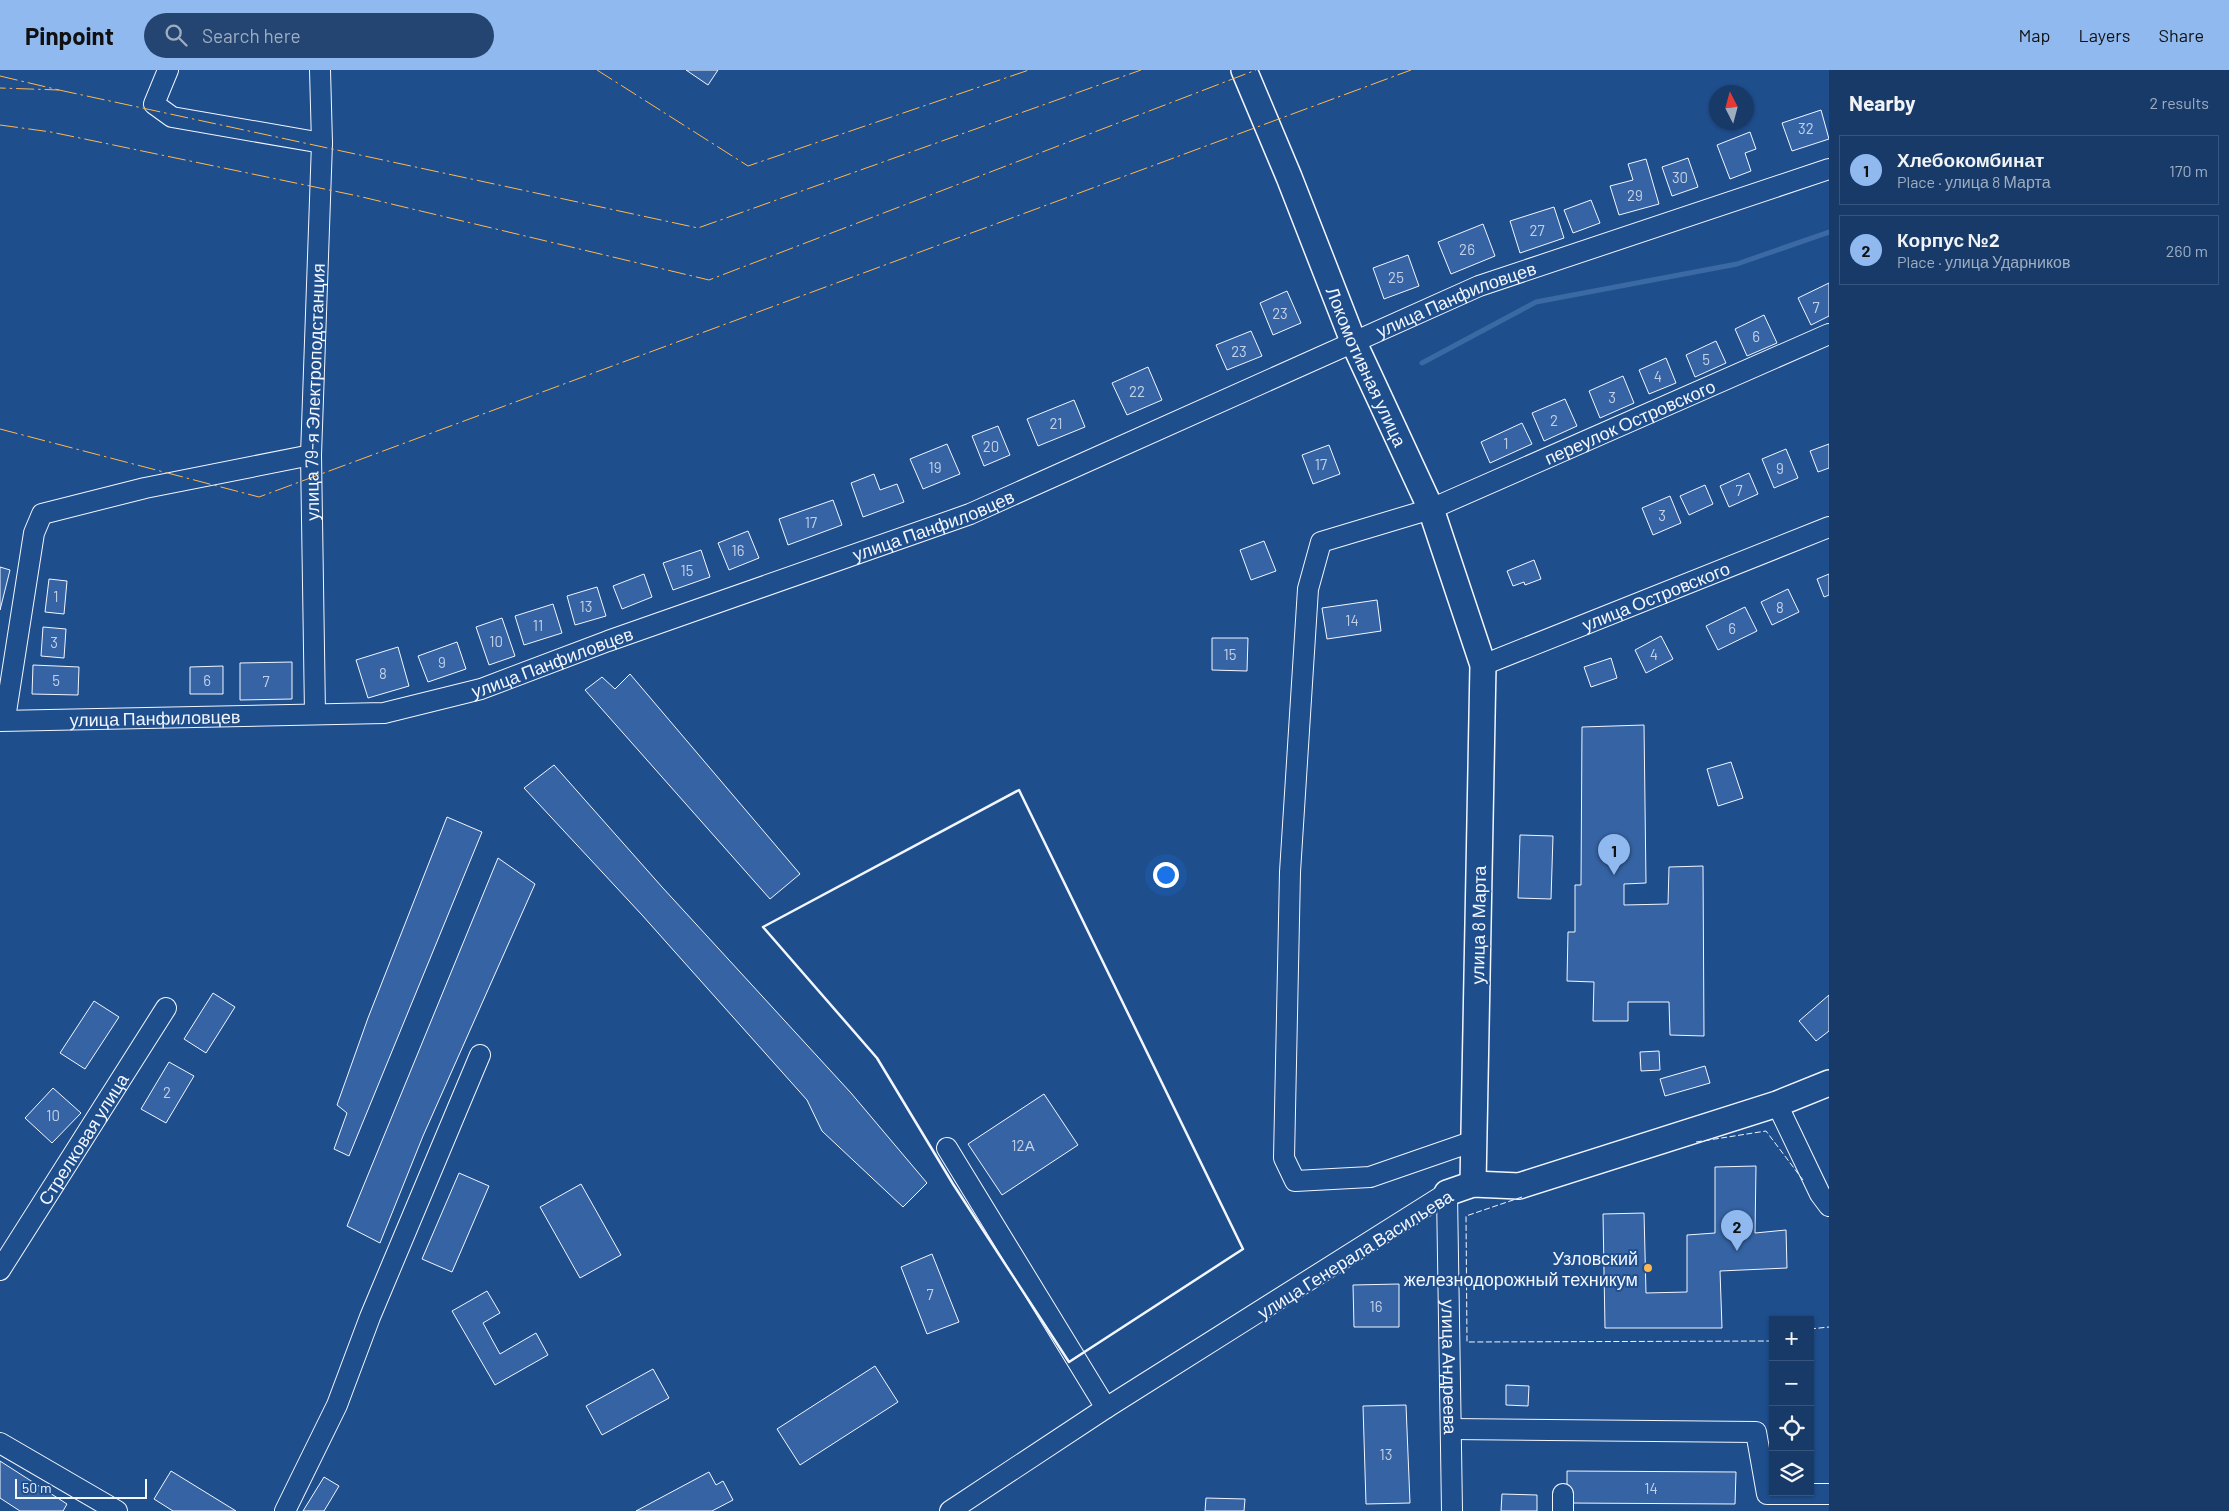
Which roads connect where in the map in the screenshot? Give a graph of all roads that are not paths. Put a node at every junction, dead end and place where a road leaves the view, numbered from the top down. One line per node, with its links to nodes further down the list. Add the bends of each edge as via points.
1 (168, 70): 4 (street, via 154,104 172,117)
2 (320, 70): 4 (street, улица 79-я Электроподстанция)
3 (1244, 70): 7 (main road, Локомотивная улица)
4 (322, 143): 8 (street, улица 79-я Электроподстанция)
5 (1829, 169): 7 (street, улица Панфиловцев, via 1479,286)
6 (1829, 334): 9 (street, переулок Островского)
7 (1353, 341): 9 (main road, Локомотивная улица); 12 (street, улица Панфиловцев, via 970,514 481,689 384,712)
8 (311, 455): 12 (street, улица 79-я Электроподстанция); 13 (street, via 145,488 42,514 34,533)
9 (1431, 509): 11 (main road, Локомотивная улица); 18 (street, переулок Островского, via 1321,542 1308,589 1290,872 1284,1158 1296,1181 1370,1177)
10 (1829, 527): 11 (street, улица Островского)
11 (1483, 665): 18 (main road, улица 8 Марта)
12 (315, 714): 13 (street, улица Панфиловцев)
13 (3, 717)
14 (166, 1008): 23 (street, Стрелковая улица)
15 (480, 1055): 29 (street, via 370,1317 337,1405)
16 (1829, 1083): 17 (main road, улица Генерала Васильева)
17 (1777, 1104): 20 (main road, улица Генерала Васильева, via 1519,1186); 22 (street, via 1820,1194)
18 (1474, 1141): 20 (main road, улица 8 Марта)
19 (946, 1148): 24 (street)
20 (1473, 1184): 21 (main road, улица Генерала Васильева)
21 (1447, 1194): 24 (street, улица Генерала Васильева); 25 (street, улица Андреева)
22 (1829, 1206)
23 (0, 1270)
24 (1106, 1408): 30 (street, улица Генерала Васильева)
25 (1452, 1429): 27 (street, via 1756,1432 1767,1494); 31 (street, улица Андреева)
26 (0, 1443): 28 (street)
27 (1829, 1494)
28 (118, 1511)
29 (285, 1511)
30 (950, 1511)
31 (1452, 1511)

